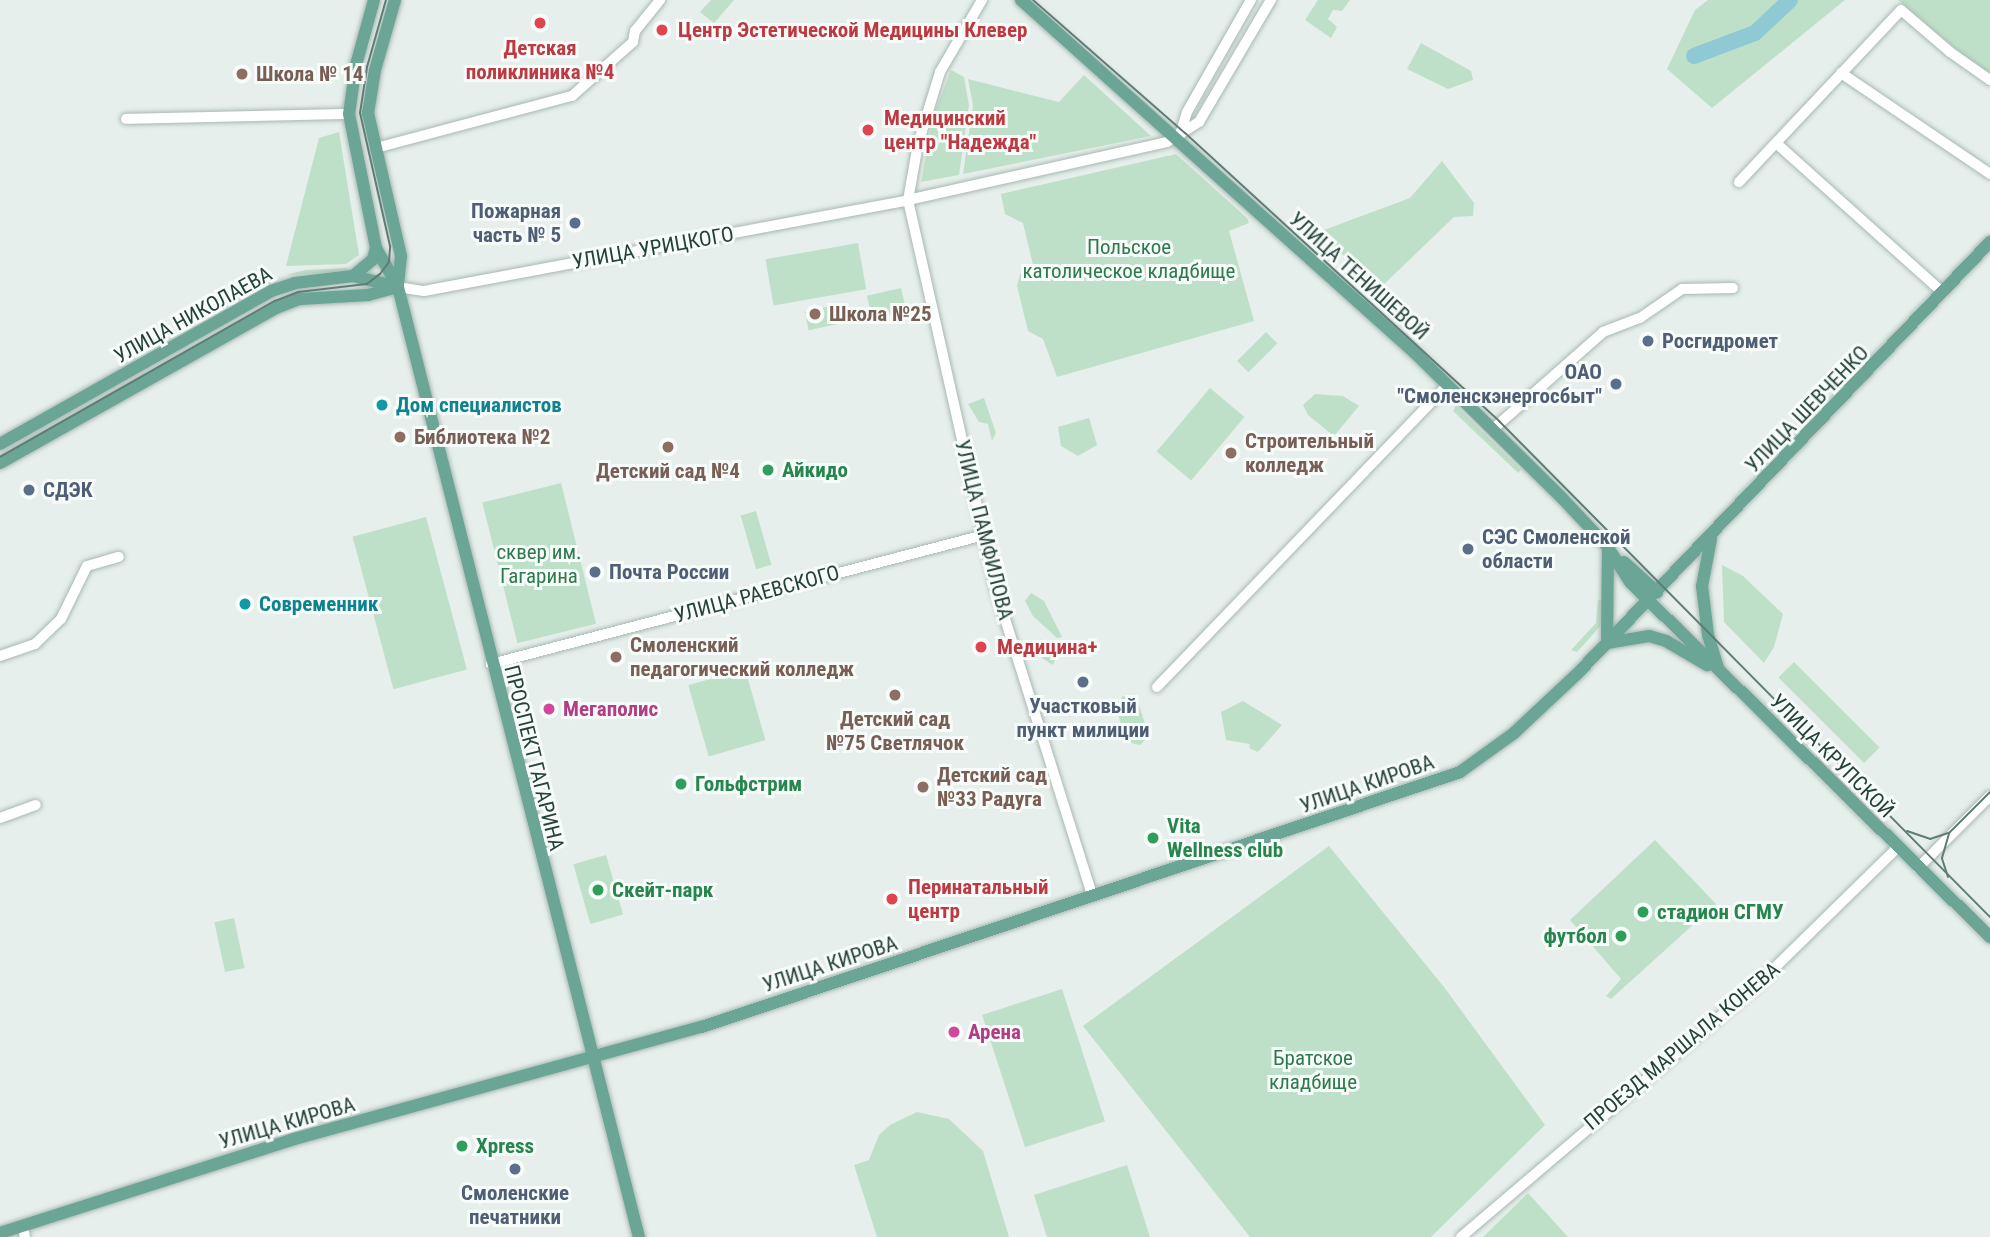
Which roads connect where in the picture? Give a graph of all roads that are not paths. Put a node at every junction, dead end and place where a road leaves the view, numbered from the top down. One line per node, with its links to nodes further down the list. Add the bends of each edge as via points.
1 (374, 0): 10 (main road, ПРОСПЕКТ ГАГАРИНА, via 356,65)
2 (395, 0): 14 (main road, ПРОСПЕКТ ГАГАРИНА, via 371,88 368,113)
3 (660, 0): 14 (street, via 635,31 633,42 572,96)
4 (982, 0): 17 (street, via 940,72 918,145)
5 (1021, 0): 12 (main road, УЛИЦА ТЕНИШЕВОЙ)
6 (1251, 0): 12 (street, via 1187,113)
7 (1271, 0): 12 (street, via 1199,122)
8 (1841, 74): 9 (street, via 1901,10); 13 (street); 15 (street)
9 (1990, 80)
10 (349, 114): 11 (street); 19 (main road, ПРОСПЕКТ ГАГАРИНА)
11 (126, 119)
12 (1179, 138): 17 (street, УЛИЦА УРИЦКОГО); 24 (main road, УЛИЦА ТЕНИШЕВОЙ)
13 (1776, 143): 16 (street); 23 (street)
14 (376, 148): 21 (main road, ПРОСПЕКТ ГАГАРИНА, via 401,256)
15 (1990, 174)
16 (1739, 182)
17 (908, 200): 21 (street, УЛИЦА УРИЦКОГО, via 424,291); 29 (street, УЛИЦА ПАМФИЛОВА)
18 (1990, 242): 23 (main road, УЛИЦА ШЕВЧЕНКО)
19 (376, 248): 20 (main road, via 373,259); 21 (main road, ПРОСПЕКТ ГАГАРИНА)
20 (353, 276): 21 (main road, УЛИЦА НИКОЛАЕВА); 26 (main road, УЛИЦА НИКОЛАЕВА, via 271,291)
21 (398, 287): 27 (main road, УЛИЦА НИКОЛАЕВА, via 368,295 300,299 276,308); 35 (main road, ПРОСПЕКТ ГАГАРИНА)
22 (1732, 288): 25 (street, via 1682,289 1640,317 1603,332)
23 (1942, 293): 28 (main road, УЛИЦА ШЕВЧЕНКО)
24 (1448, 385): 25 (main road, УЛИЦА ТЕНИШЕВОЙ); 37 (street)
25 (1492, 430): 30 (main road, УЛИЦА ТЕНИШЕВОЙ)
26 (0, 444)
27 (0, 463)
28 (1712, 535): 32 (main road, УЛИЦА ШЕВЧЕНКО); 36 (main road, via 1702,586 1708,635)
29 (984, 536): 35 (street, УЛИЦА РАЕВСКОГО); 43 (street, УЛИЦА ПАМФИЛОВА, via 995,587)
30 (1607, 546): 32 (main road, УЛИЦА ТЕНИШЕВОЙ, via 1630,582); 33 (main road, via 1611,595)
31 (119, 557): 34 (street, via 87,566 61,619 35,644)
32 (1653, 596): 33 (main road, УЛИЦА КИРОВА); 36 (main road, УЛИЦА КРУПСКОЙ)
33 (1607, 643): 36 (main road, via 1630,637 1666,640); 43 (main road, УЛИЦА КИРОВА, via 1514,733 1460,772)
34 (0, 656)
35 (491, 664): 45 (main road, ПРОСПЕКТ ГАГАРИНА)
36 (1720, 672): 41 (main road, УЛИЦА КРУПСКОЙ)
37 (1157, 687)
38 (1990, 796): 42 (street)
39 (36, 805): 40 (street)
40 (0, 818)
41 (1897, 848): 42 (main road, УЛИЦА КРУПСКОЙ); 49 (street, ПРОЕЗД МАРШАЛА КОНЕВА, via 1754,988)
42 (1918, 868): 44 (main road, УЛИЦА КРУПСКОЙ)
43 (1092, 895): 45 (main road, УЛИЦА КИРОВА, via 702,1027)
44 (1990, 937)
45 (590, 1058): 46 (main road, УЛИЦА КИРОВА, via 295,1139); 48 (main road, ПРОСПЕКТ ГАГАРИНА)
46 (24, 1231): 47 (main road, УЛИЦА КИРОВА)
47 (0, 1233)
48 (639, 1237)
49 (1461, 1237)

